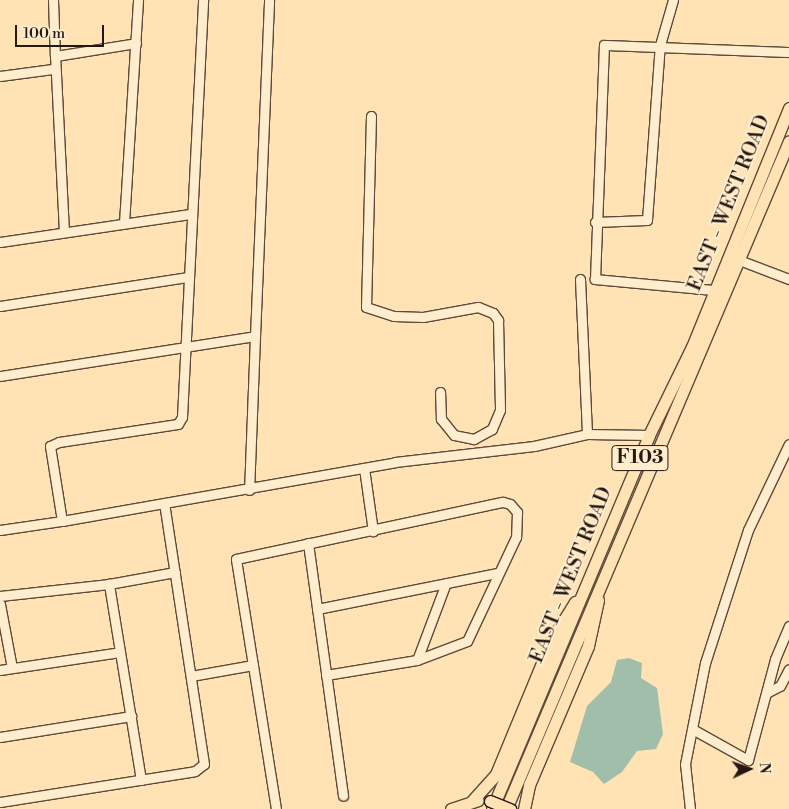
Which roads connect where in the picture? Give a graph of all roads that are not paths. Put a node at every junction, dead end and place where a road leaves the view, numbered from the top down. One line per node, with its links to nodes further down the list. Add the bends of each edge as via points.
1 (53, 0): 9 (street)
2 (138, 0): 6 (street)
3 (203, 0): 15 (street)
4 (269, 0): 26 (street)
5 (673, 0): 7 (street)
6 (136, 44): 9 (street); 17 (street)
7 (660, 45): 8 (street); 16 (street, via 647,220); 16 (street, via 604,46)
8 (789, 52)
9 (55, 56): 10 (street)
10 (53, 70): 11 (street); 18 (street)
11 (0, 76)
12 (789, 108): 24 (main road, EAST - WEST ROAD / F103)
13 (371, 116): 29 (street, via 366,307 394,316 423,317 478,307 493,313 499,326 500,410 492,429 474,439 454,435 442,419)
14 (789, 141): 20 (main road, EAST - WEST ROAD / F103)
15 (190, 214): 17 (street); 21 (street)
16 (595, 222): 24 (street, via 595,279)
17 (124, 223): 18 (street)
18 (64, 232): 19 (street)
19 (0, 242)
20 (739, 260): 23 (street); 42 (main road, EAST - WEST ROAD / F103)
21 (187, 277): 25 (street); 27 (street)
22 (580, 279): 30 (street)
23 (789, 279)
24 (713, 290): 31 (main road, EAST - WEST ROAD / F103, via 692,347)
25 (0, 306)
26 (255, 336): 27 (street); 34 (street)
27 (185, 346): 28 (street); 36 (street, via 182,417 178,424 50,446)
28 (0, 376)
29 (440, 392)
30 (587, 434): 31 (street); 33 (street, via 534,446)
31 (649, 435): 44 (main road, EAST - WEST ROAD / F103)
32 (789, 444): 60 (street, via 748,530 705,663)
33 (364, 468): 34 (street); 38 (street)
34 (249, 490): 35 (street)
35 (164, 504): 36 (street); 40 (street)
36 (62, 521): 37 (street)
37 (0, 530)
38 (373, 531): 39 (street); 41 (street, via 503,502 510,504 517,512 519,527)
39 (308, 543): 48 (street); 52 (street, via 236,559)
40 (175, 572): 45 (street); 57 (street)
41 (497, 573): 43 (street); 51 (street, via 480,619 467,641)
42 (599, 582): 69 (main road, EAST - WEST ROAD / F103); 71 (main road, via 588,646 529,784)
43 (446, 583): 48 (street); 51 (street)
44 (587, 583): 64 (main road, via 551,641 496,774); 66 (main road, EAST - WEST ROAD / F103)
45 (109, 584): 46 (street); 50 (street)
46 (0, 596)
47 (0, 604): 53 (street)
48 (317, 609): 56 (street)
49 (789, 626): 58 (street, via 775,659)
50 (120, 652): 53 (street); 59 (street)
51 (417, 660): 56 (street)
52 (253, 665): 57 (street); 67 (street)
53 (12, 668): 55 (street)
54 (789, 669): 58 (street, via 780,686)
55 (0, 670)
56 (326, 675): 63 (street)
57 (192, 676): 62 (street, via 204,764 195,771)
58 (768, 692): 60 (street, via 748,760)
59 (131, 716): 61 (street); 62 (street)
60 (694, 730): 72 (street, via 684,764)
61 (0, 737)
62 (141, 780): 65 (street)
63 (343, 796)
64 (472, 801): 66 (main road); 68 (main road)
65 (0, 802)
66 (491, 805): 70 (main road, bridge)
67 (276, 809)
68 (451, 809)
69 (506, 809)
70 (510, 809)
71 (524, 809)
72 (690, 809)

